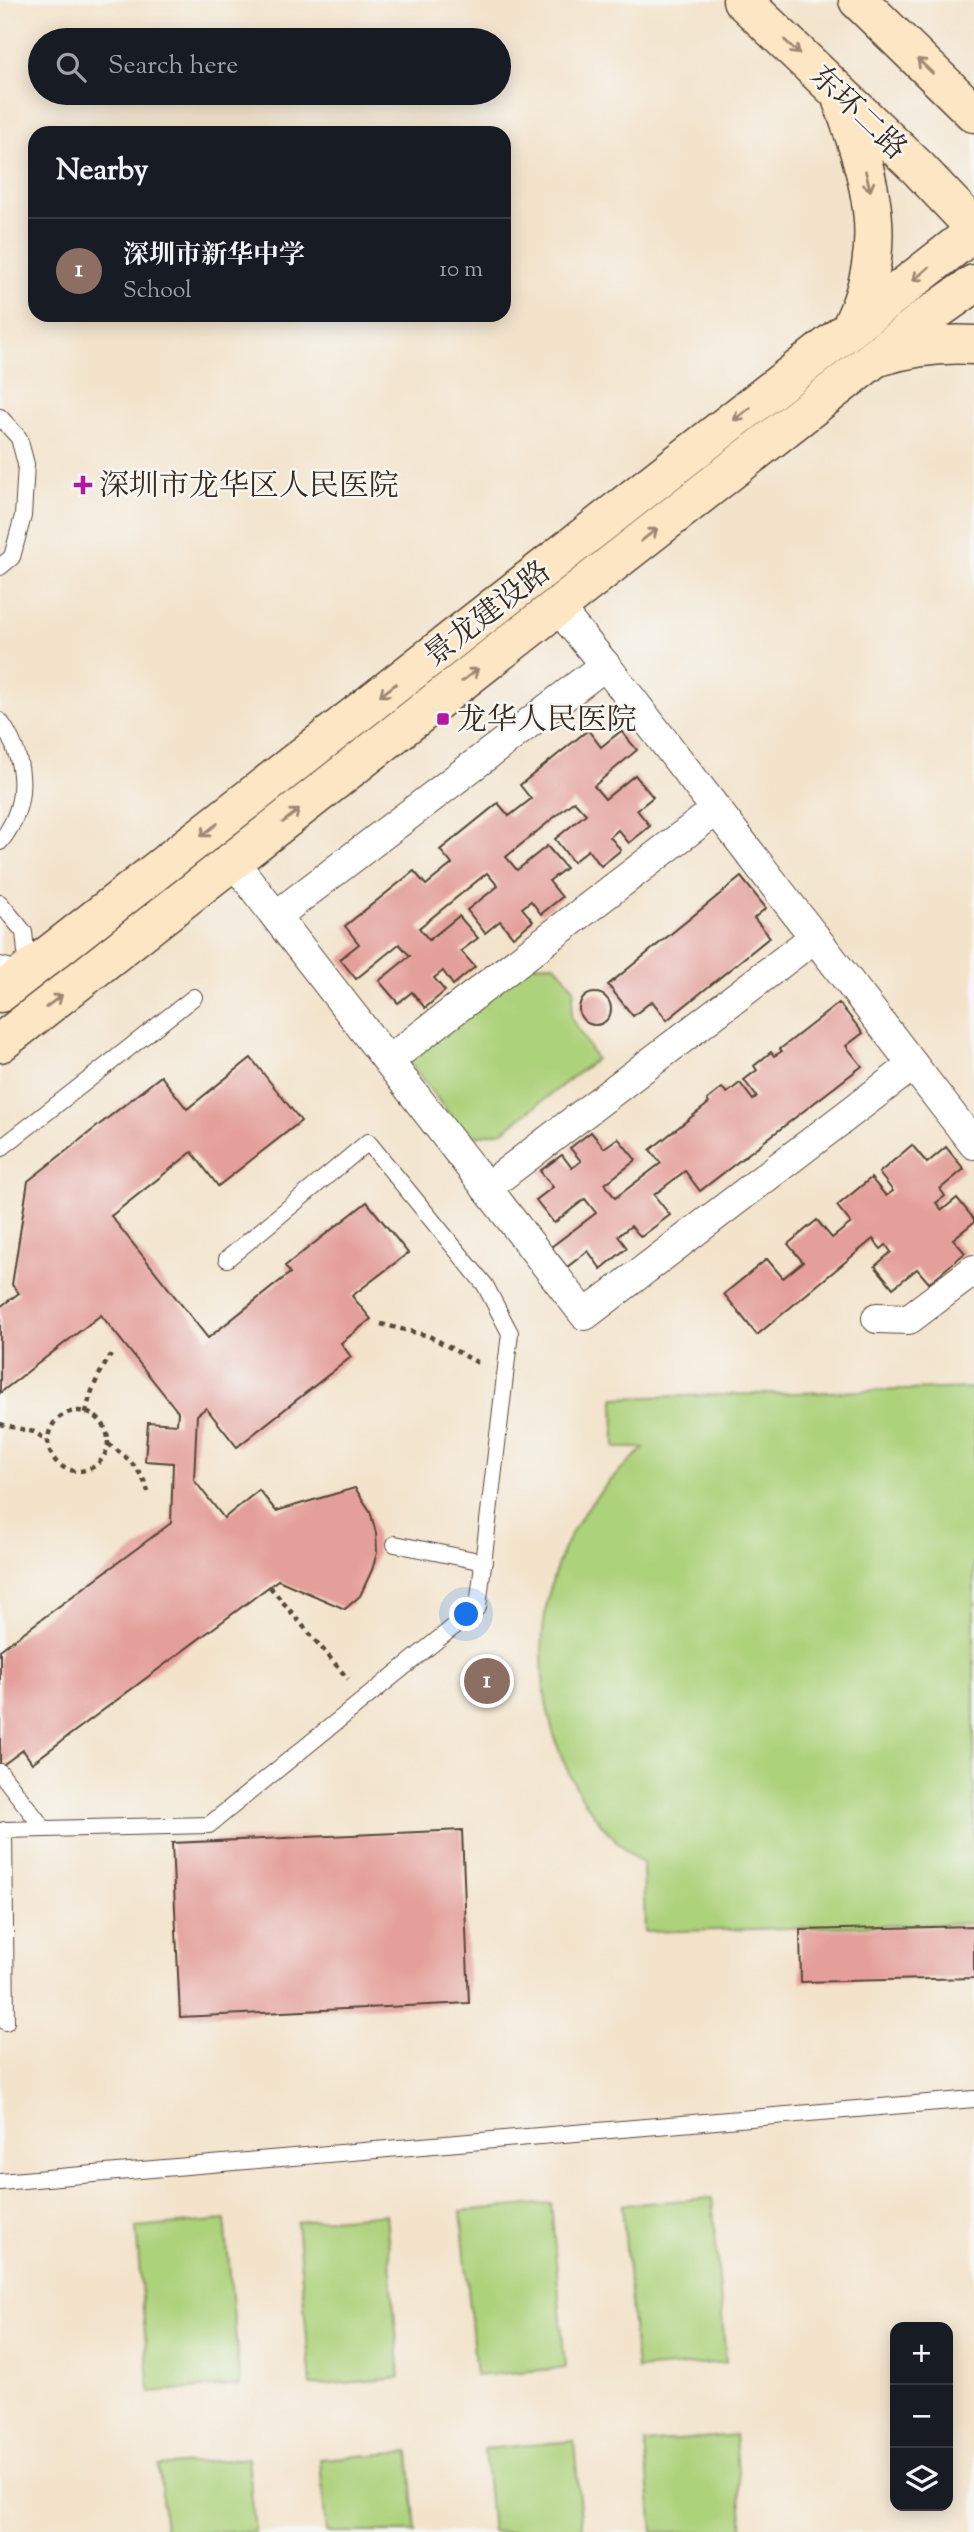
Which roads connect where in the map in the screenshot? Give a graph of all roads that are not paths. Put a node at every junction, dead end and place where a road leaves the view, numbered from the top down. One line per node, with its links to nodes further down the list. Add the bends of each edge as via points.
1 (742, 0): 3 (main road, 东环二路, one-way to 3)
2 (858, 0): 4 (main road, one-way to 2)
3 (839, 93): 5 (main road, 东环二路); 7 (main road, one-way to 7, via 872,198 875,240 862,305)
4 (974, 113)
5 (974, 229): 7 (main road, 景龙建设路, one-way to 7)
6 (974, 284): 9 (main road, 景龙建设路)
7 (849, 331): 21 (main road, 景龙建设路, one-way to 21)
8 (974, 345): 9 (main road, via 899,351)
9 (876, 358): 12 (main road, 景龙建设路, one-way to 9)
10 (0, 417): 11 (lane, via 19,438 26,464 23,516 12,557)
11 (0, 567)
12 (557, 607): 13 (street); 17 (main road, 景龙建设路, one-way to 12)
13 (605, 665): 15 (street); 19 (street)
14 (0, 721): 16 (lane, via 13,741 22,788 18,811)
15 (716, 810): 20 (street); 24 (street)
16 (0, 842)
17 (233, 860): 19 (street); 23 (main road, 景龙建设路, one-way to 17)
18 (0, 903): 21 (lane, via 24,932)
19 (276, 916): 24 (street)
20 (815, 937): 25 (street); 28 (street)
21 (9, 977)
22 (194, 998): 27 (lane)
23 (0, 1043)
24 (388, 1061): 28 (street)
25 (913, 1065): 26 (street); 28 (street, via 584,1315)
26 (974, 1144)
27 (0, 1149)
28 (486, 1188)
29 (227, 1259): 33 (lane, via 368,1142 485,1285 510,1333)
30 (974, 1270): 31 (street, via 909,1319)
31 (877, 1318)
32 (395, 1544): 33 (lane)
33 (484, 1562): 35 (lane, via 478,1606 209,1825)
34 (0, 1772): 35 (lane)
35 (44, 1829): 36 (lane, via 4,1830)
36 (6, 2022)
37 (974, 2099): 38 (lane)
38 (0, 2182)

